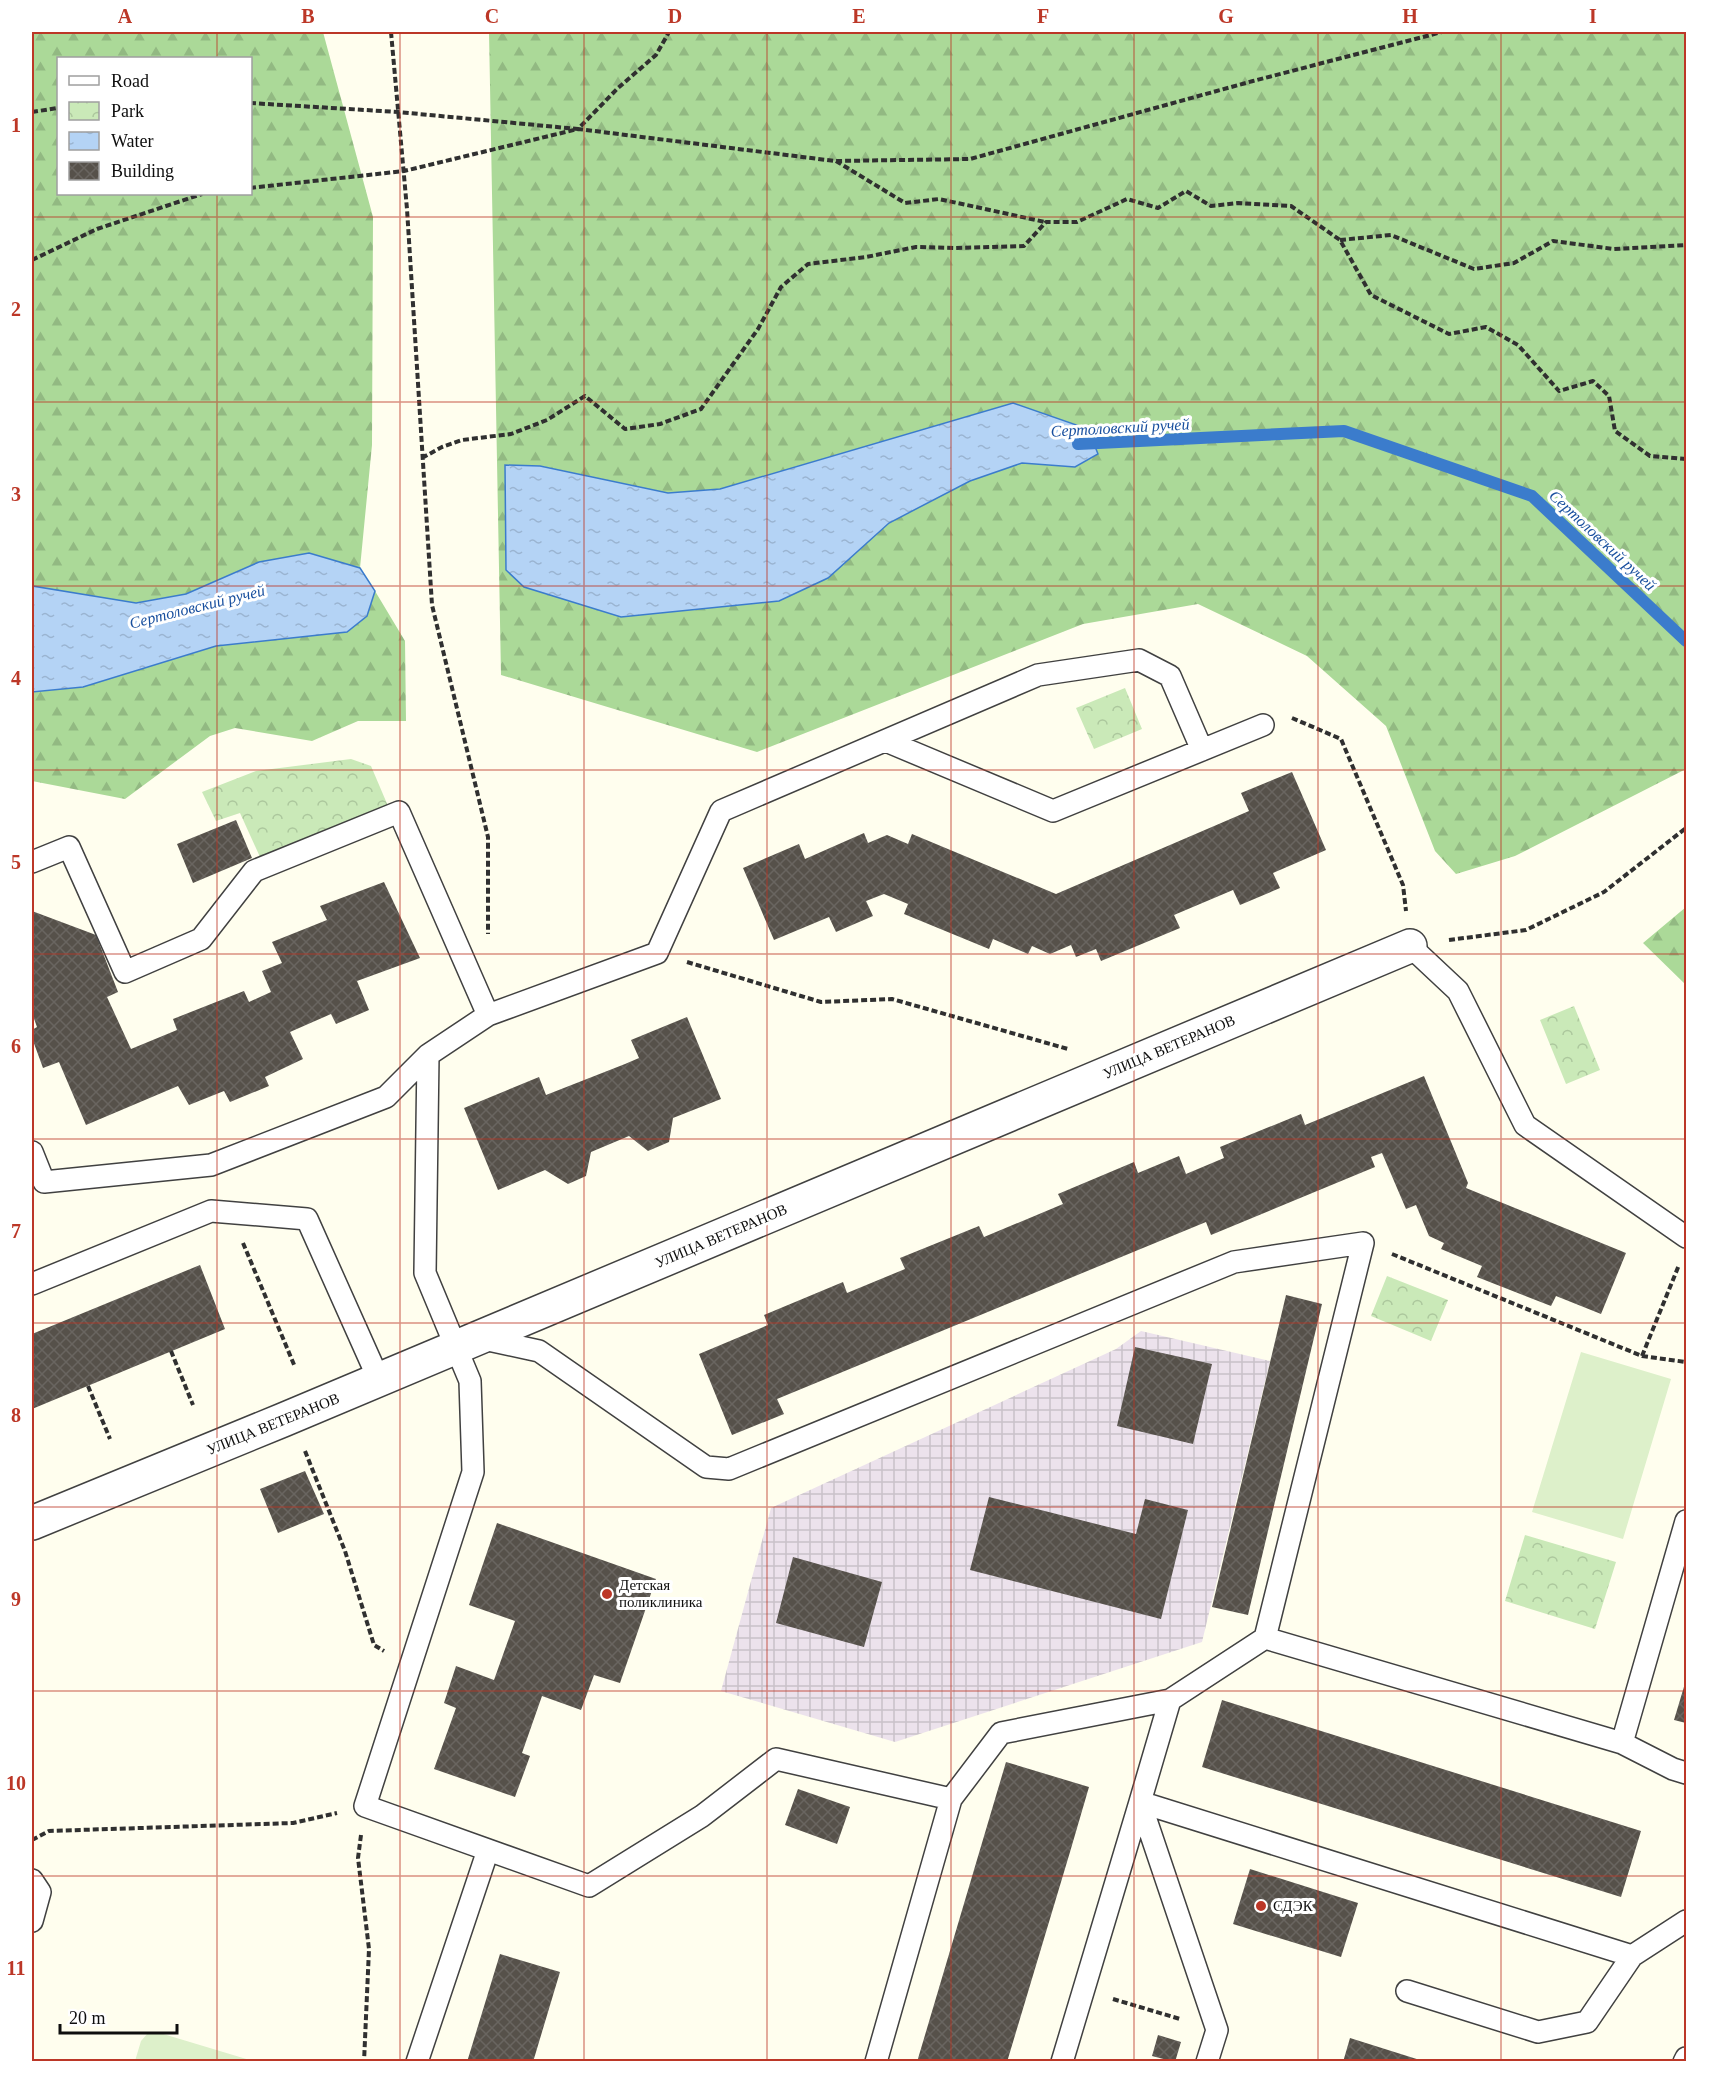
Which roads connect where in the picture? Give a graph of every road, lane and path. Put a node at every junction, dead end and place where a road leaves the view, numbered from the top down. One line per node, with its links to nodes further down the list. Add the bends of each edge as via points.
1 (391, 32): 6 (path)
2 (669, 32): 8 (path, via 656,56)
3 (1442, 32): 9 (path, via 970,159)
4 (252, 103): 6 (path)
5 (57, 108): 7 (path)
6 (398, 111): 8 (path); 10 (path)
7 (32, 112)
8 (578, 129): 9 (path); 10 (path)
9 (835, 161): 13 (path, via 905,203 939,199)
10 (404, 171): 11 (path); 17 (path)
11 (252, 188)
12 (199, 195): 16 (path, via 97,229)
13 (1046, 222): 14 (path, via 1077,222 1127,198 1158,208 1186,191 1211,206 1291,206); 17 (path, via 1023,246 916,247 808,264 781,287 758,329 701,409 660,424 625,429 585,396 547,420 511,434 462,440)
14 (1340, 240): 15 (path, via 1390,235 1474,269 1514,263 1553,241 1614,249); 18 (path, via 1371,295 1449,334 1486,327 1518,345 1558,391 1593,381 1609,396 1615,432 1650,456)
15 (1686, 245)
16 (32, 260)
17 (422, 458): 24 (path, via 432,605 488,837)
18 (1686, 459)
19 (1263, 725): 21 (lane); 25 (path, via 1293,718 1341,739 1403,885)
20 (886, 741): 21 (lane, via 1053,811); 21 (lane, via 1038,675 1140,660 1170,676); 26 (lane, via 721,811)
21 (1202, 750)
22 (1686, 828): 25 (path, via 1604,892 1526,930)
23 (32, 862): 27 (lane, via 69,847 125,972 201,939 254,871 399,812)
24 (488, 944)
25 (1410, 945): 29 (street, УЛИЦА ВЕТЕРАНОВ); 32 (lane, via 1458,991 1525,1125)
26 (657, 953): 27 (lane); 29 (path, via 821,1002 892,999 1072,1050)
27 (488, 1016): 28 (lane)
28 (428, 1055): 30 (lane, via 386,1097 211,1165 44,1182); 36 (lane, via 425,1273)
29 (1096, 1078): 36 (street, УЛИЦА ВЕТЕРАНОВ)
30 (32, 1152)
31 (231, 1213): 35 (lane, via 211,1211); 40 (path); 41 (lane, via 306,1219)
32 (1686, 1236)
33 (1363, 1243): 36 (lane, via 1234,1262 729,1469 706,1467 539,1352); 38 (path); 48 (lane)
34 (1682, 1258): 38 (path)
35 (32, 1284)
36 (468, 1342): 41 (street, УЛИЦА ВЕТЕРАНОВ); 49 (lane, via 473,1472)
37 (171, 1351): 43 (path)
38 (1642, 1356): 39 (path)
39 (1686, 1362)
40 (295, 1367)
41 (379, 1380): 47 (street, УЛИЦА ВЕТЕРАНОВ)
42 (88, 1386): 44 (path)
43 (193, 1405)
44 (110, 1439)
45 (304, 1448): 49 (path, via 345,1551 374,1645)
46 (1686, 1521): 51 (lane)
47 (32, 1522)
48 (1265, 1638): 50 (lane); 51 (lane)
49 (409, 1669): 55 (lane)
50 (1170, 1700): 53 (lane, via 1001,1733); 54 (lane)
51 (1622, 1743): 52 (lane)
52 (1686, 1773)
53 (951, 1799): 57 (lane, via 776,1759 702,1816 589,1886); 67 (lane)
54 (1140, 1802): 61 (lane); 62 (lane); 64 (lane)
55 (365, 1806): 56 (path, via 293,1823 49,1831); 57 (lane); 65 (path, via 357,1858 369,1949)
56 (32, 1840)
57 (488, 1850): 66 (lane)
58 (32, 1880): 59 (lane, via 40,1892)
59 (32, 1921)
60 (1686, 1921): 61 (lane)
61 (1632, 1956): 63 (lane, via 1587,2022 1538,2032)
62 (1084, 1990): 64 (path); 68 (lane)
63 (1407, 1992)
64 (1217, 2030): 69 (lane)
65 (364, 2061)
66 (417, 2061)
67 (876, 2061)
68 (1062, 2061)
69 (1207, 2061)

